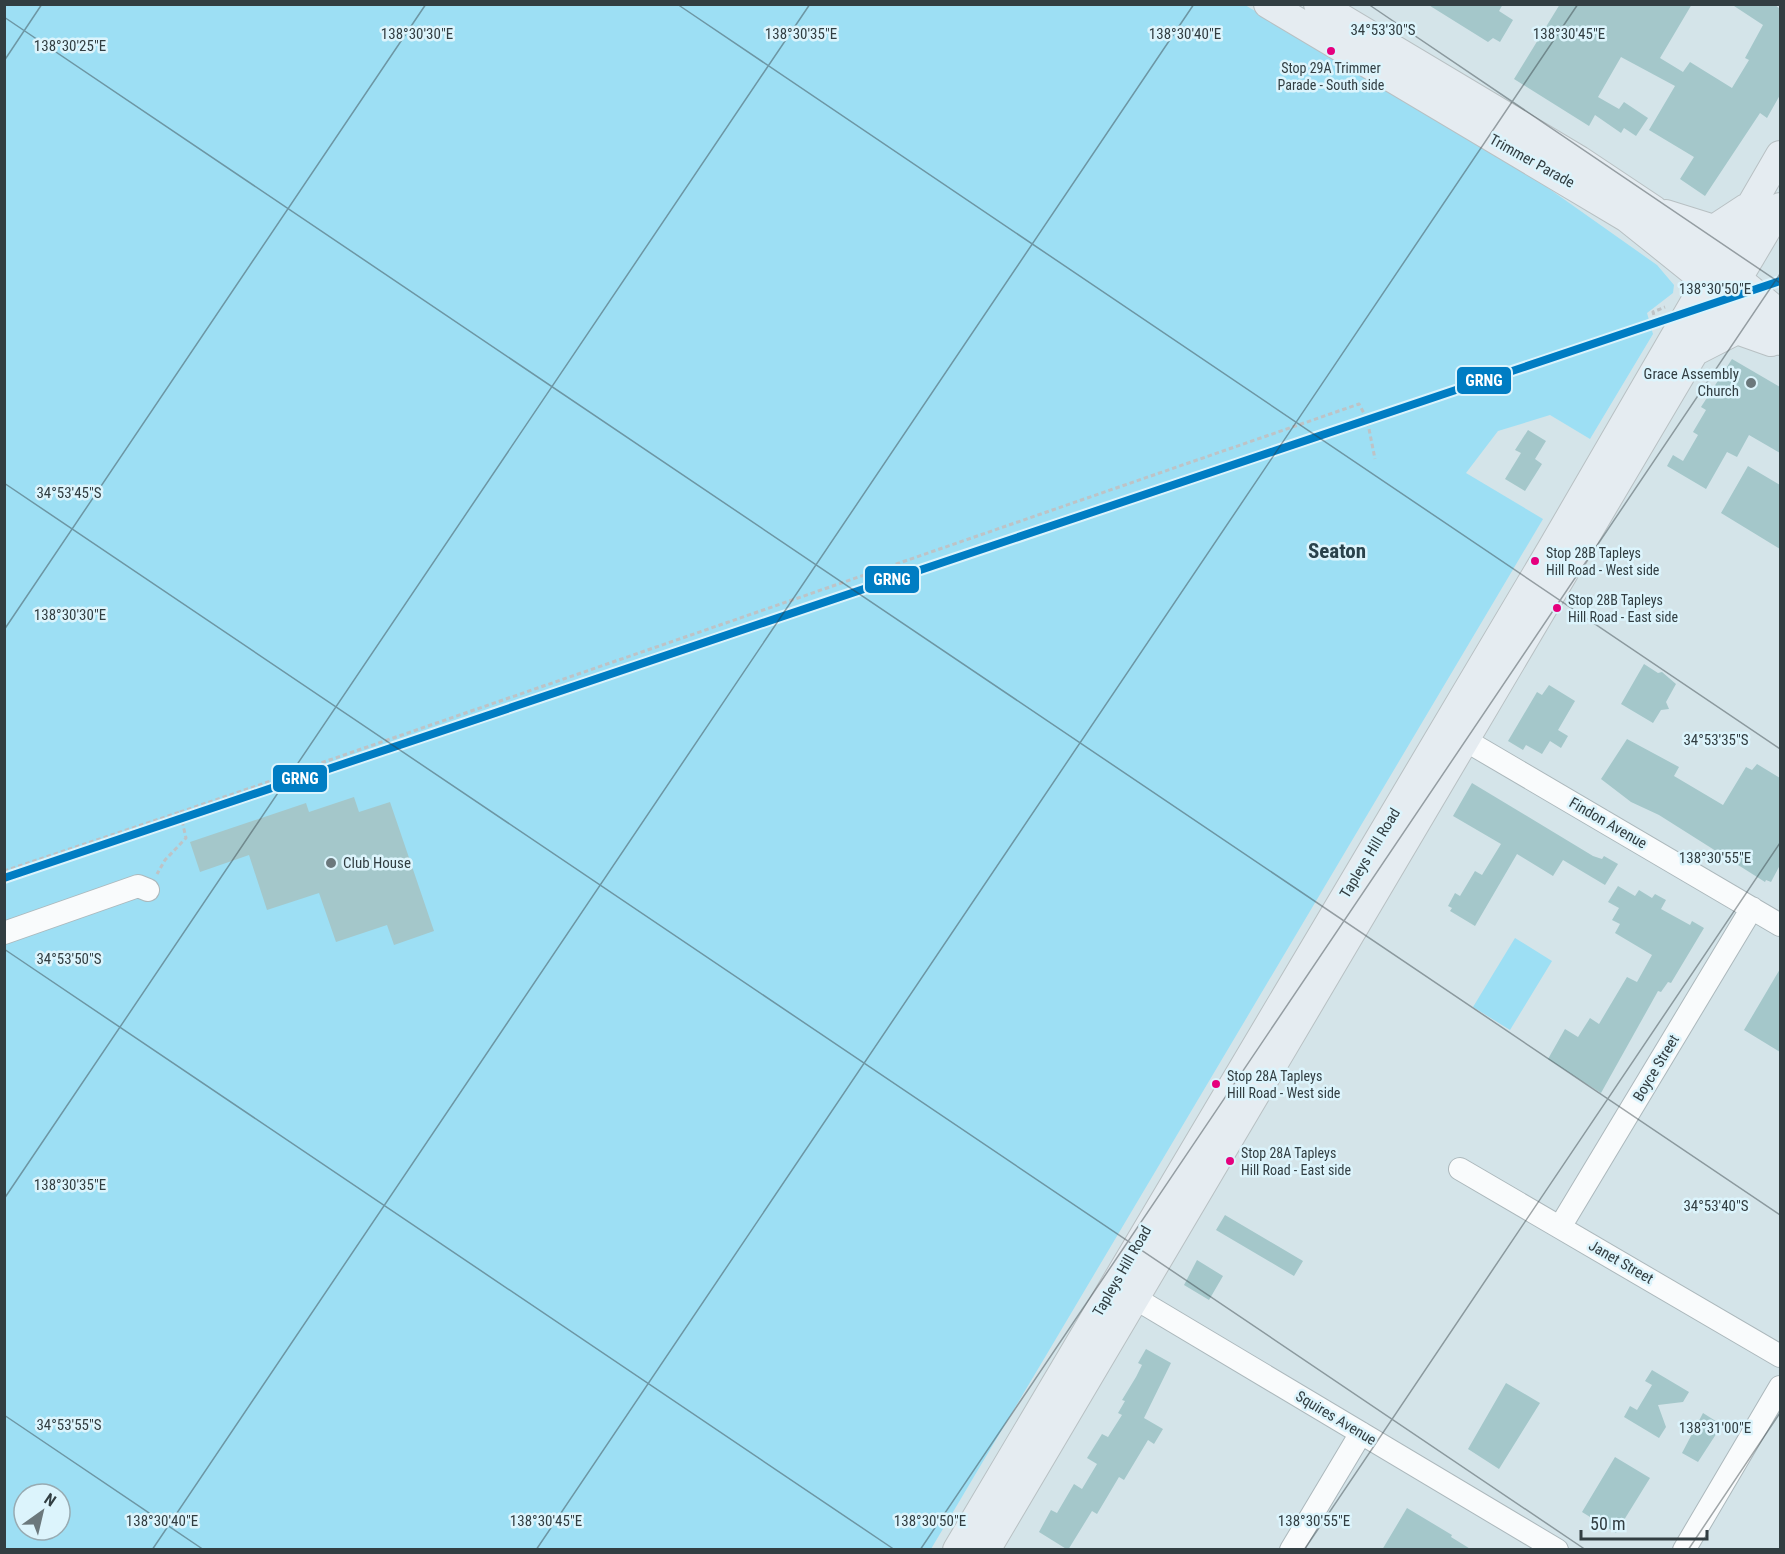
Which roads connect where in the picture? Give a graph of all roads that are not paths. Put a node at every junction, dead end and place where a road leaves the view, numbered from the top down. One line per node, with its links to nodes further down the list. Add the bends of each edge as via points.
1 (1268, 4): 7 (main road, Trimmer Parade, via 1592,195)
2 (1318, 4): 6 (main road, Trimmer Parade, via 1579,160)
3 (1780, 155): 4 (main road, Tapleys Hill Road)
4 (1750, 206): 6 (main road, via 1714,229); 7 (main road, Tapleys Hill Road)
5 (1780, 207): 7 (main road, Tapleys Hill Road)
6 (1654, 210): 7 (main road, Trimmer Parade)
7 (1721, 281): 8 (main road, Trimmer Parade); 9 (main road, Trimmer Parade); 11 (main road, Tapleys Hill Road); 19 (main road, Tapleys Hill Road)
8 (1780, 314)
9 (1780, 341)
10 (1780, 348): 11 (main road, via 1737,330)
11 (1694, 352): 12 (main road, Tapleys Hill Road)
12 (1465, 740): 14 (street, Findon Avenue); 19 (main road, Tapleys Hill Road)
13 (148, 890): 16 (street, via 138,886)
14 (1752, 908): 15 (street, Findon Avenue); 18 (street, Boyce Street)
15 (1780, 925)
16 (4, 933)
17 (1461, 1169): 18 (street, Janet Street)
18 (1560, 1227): 20 (street, Janet Street)
19 (1125, 1292): 22 (street, Squires Avenue); 23 (main road, Tapleys Hill Road); 24 (main road, Tapleys Hill Road)
20 (1780, 1356)
21 (1780, 1388): 27 (street)
22 (1361, 1433): 25 (street); 26 (street, Squires Avenue)
23 (957, 1550)
24 (986, 1550)
25 (1291, 1550)
26 (1557, 1550)
27 (1684, 1550)

